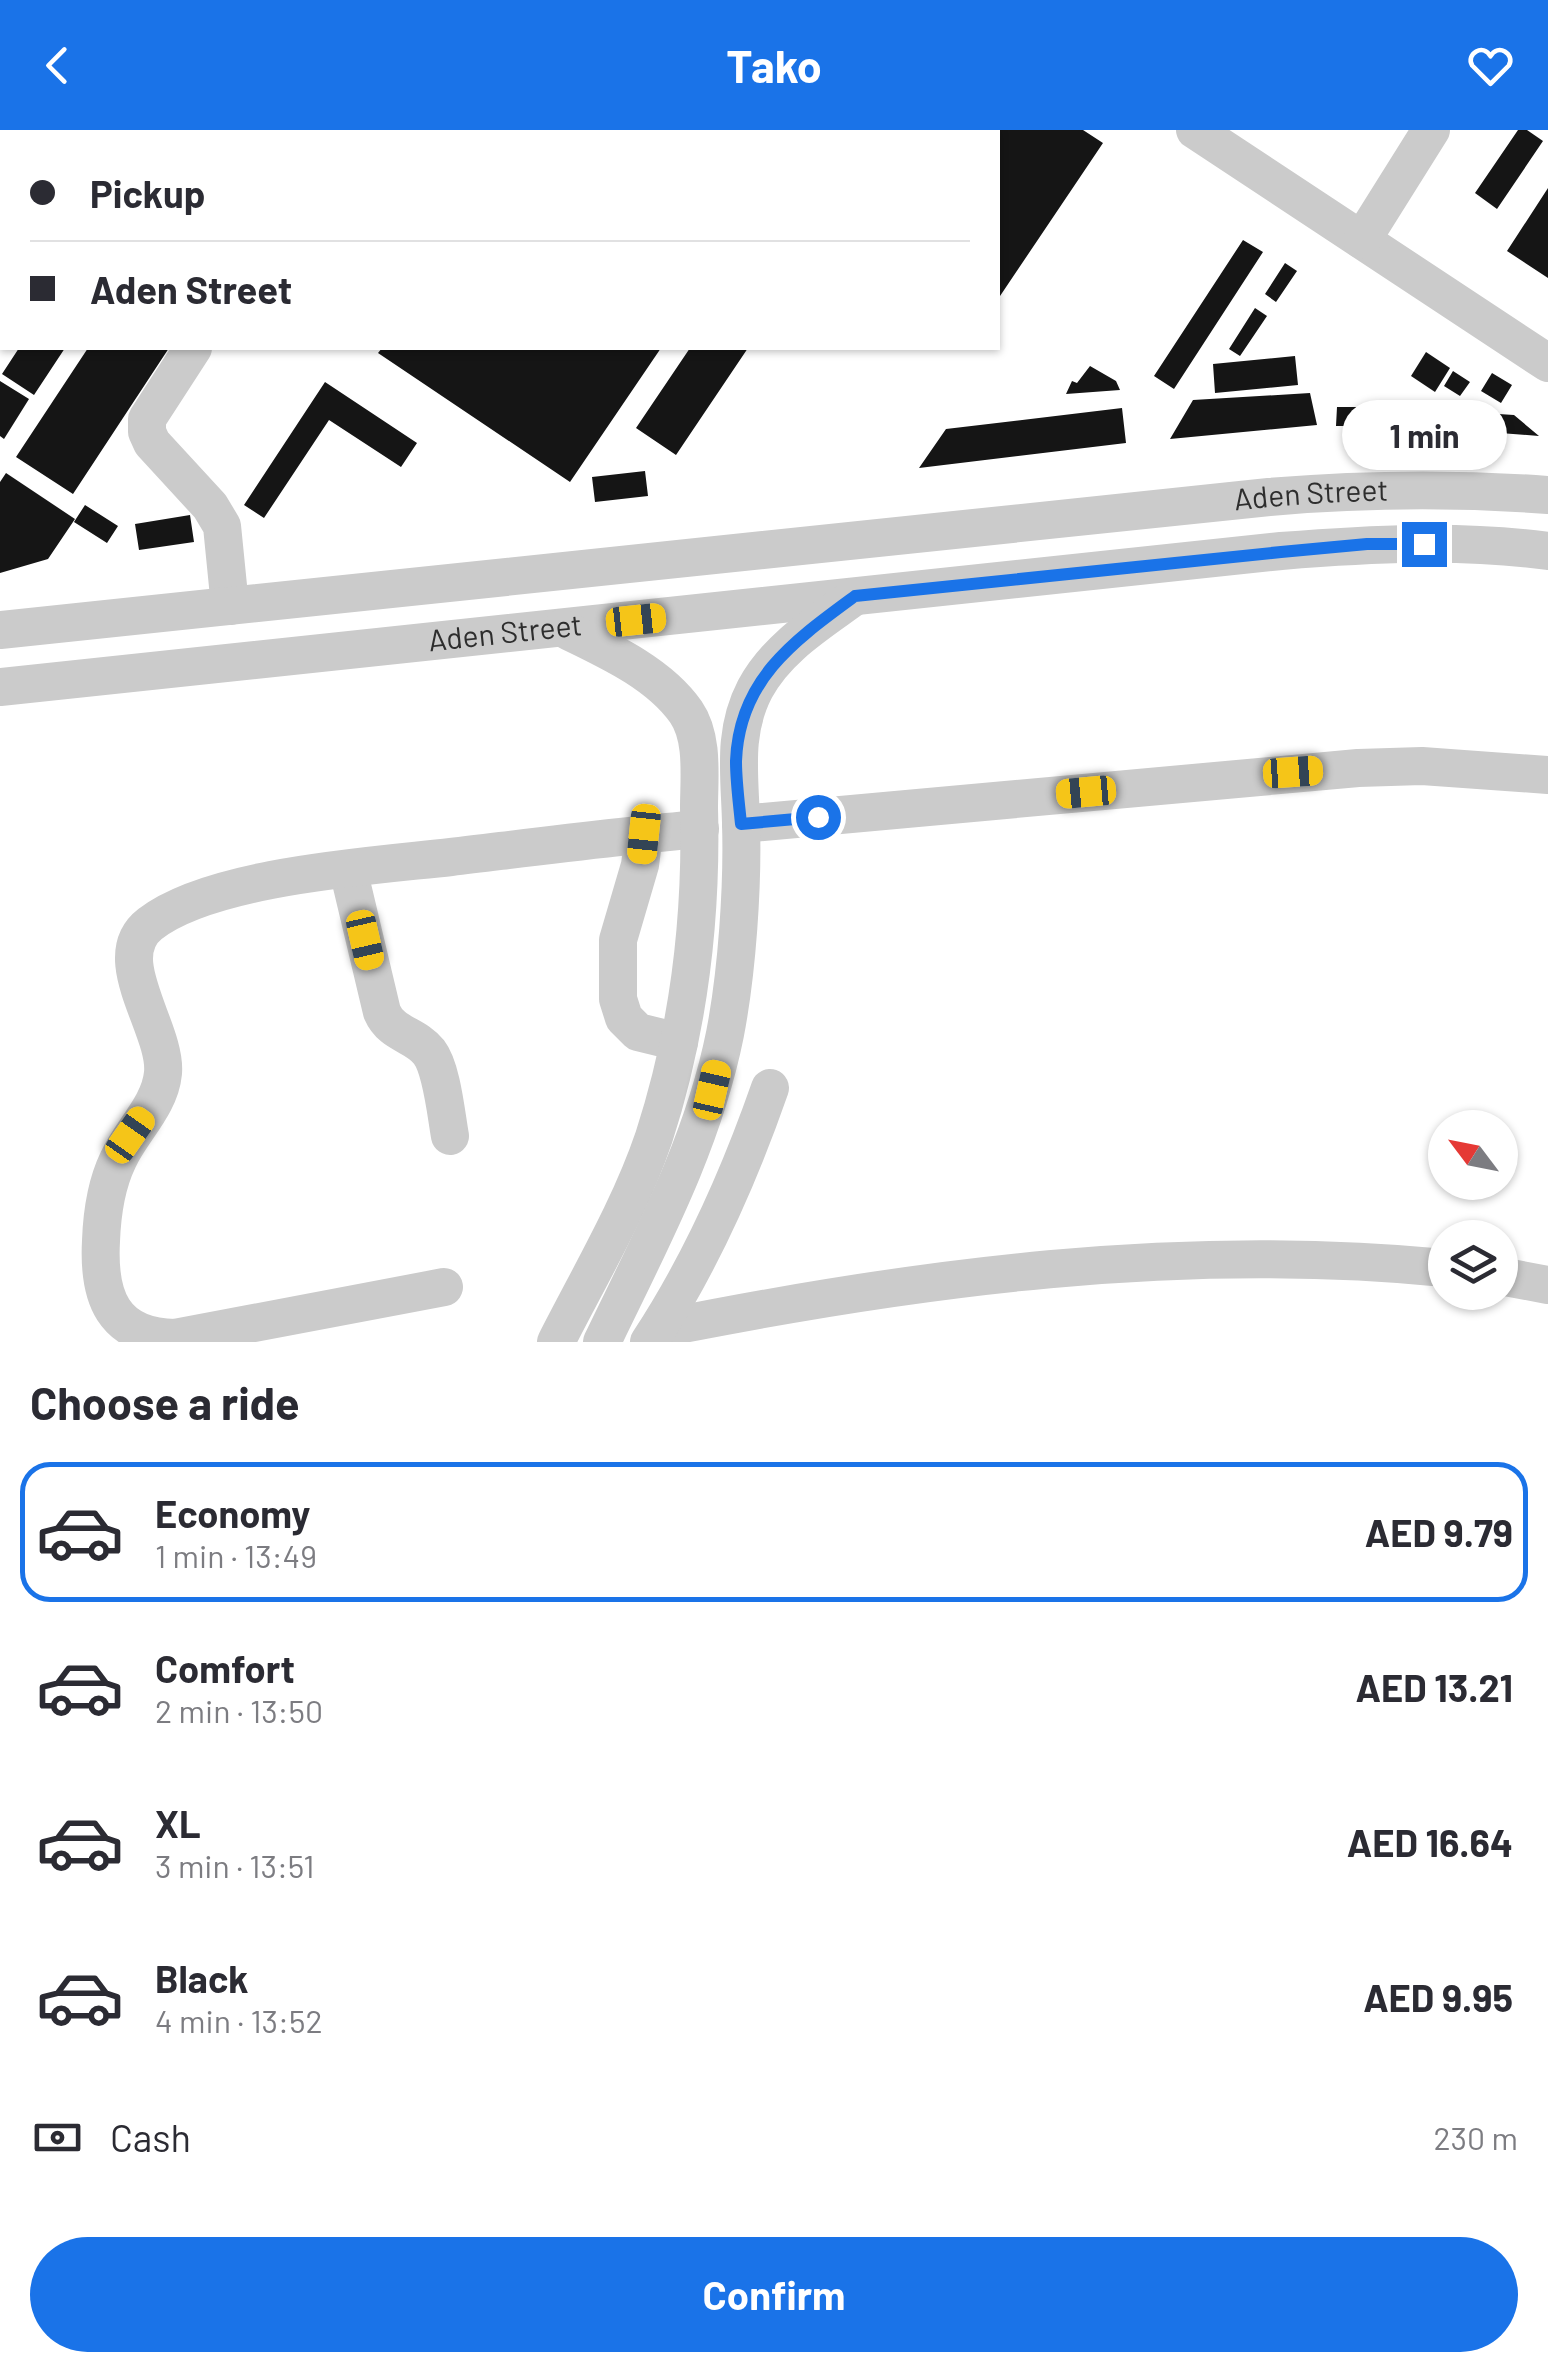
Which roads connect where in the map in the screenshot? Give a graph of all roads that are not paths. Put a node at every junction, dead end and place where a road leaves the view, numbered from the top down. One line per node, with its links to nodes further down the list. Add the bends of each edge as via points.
1 (1196, 130): 3 (street)
2 (1431, 130): 3 (street)
3 (1362, 240): 5 (street)
4 (193, 350): 9 (street, via 147,419 147,432 222,526)
5 (1548, 363)
6 (1548, 495): 9 (street, Aden Street, via 1462,488 1268,497)
7 (1548, 551): 8 (street, Aden Street, via 1367,544)
8 (855, 596): 10 (street, Aden Street); 14 (street, via 798,638 755,690 736,760)
9 (230, 606): 11 (street, Aden Street)
10 (562, 628): 12 (street, Aden Street); 15 (street, via 620,657 686,712 697,733)
11 (0, 630)
12 (0, 687)
13 (1548, 775): 14 (street, via 1358,768)
14 (741, 824): 27 (street, via 733,976 712,1090 679,1183)
15 (700, 829): 16 (street); 18 (street, via 693,956)
16 (644, 834): 17 (street); 18 (street, via 618,940 618,999 638,1032)
17 (348, 869): 20 (street, via 382,1012 392,1029 432,1057); 24 (street, via 228,891 158,919 140,935 134,968 163,1072 156,1099 130,1135 107,1189 100,1282 111,1309 130,1327 160,1338)
18 (679, 1042): 26 (street, via 636,1180)
19 (770, 1088): 25 (street, via 704,1249)
20 (450, 1136)
21 (1428, 1266): 25 (street, via 1239,1258 1092,1266 873,1288)
22 (1518, 1280): 23 (street)
23 (1548, 1286)
24 (444, 1287)
25 (653, 1335)
26 (556, 1342)
27 (602, 1342)

